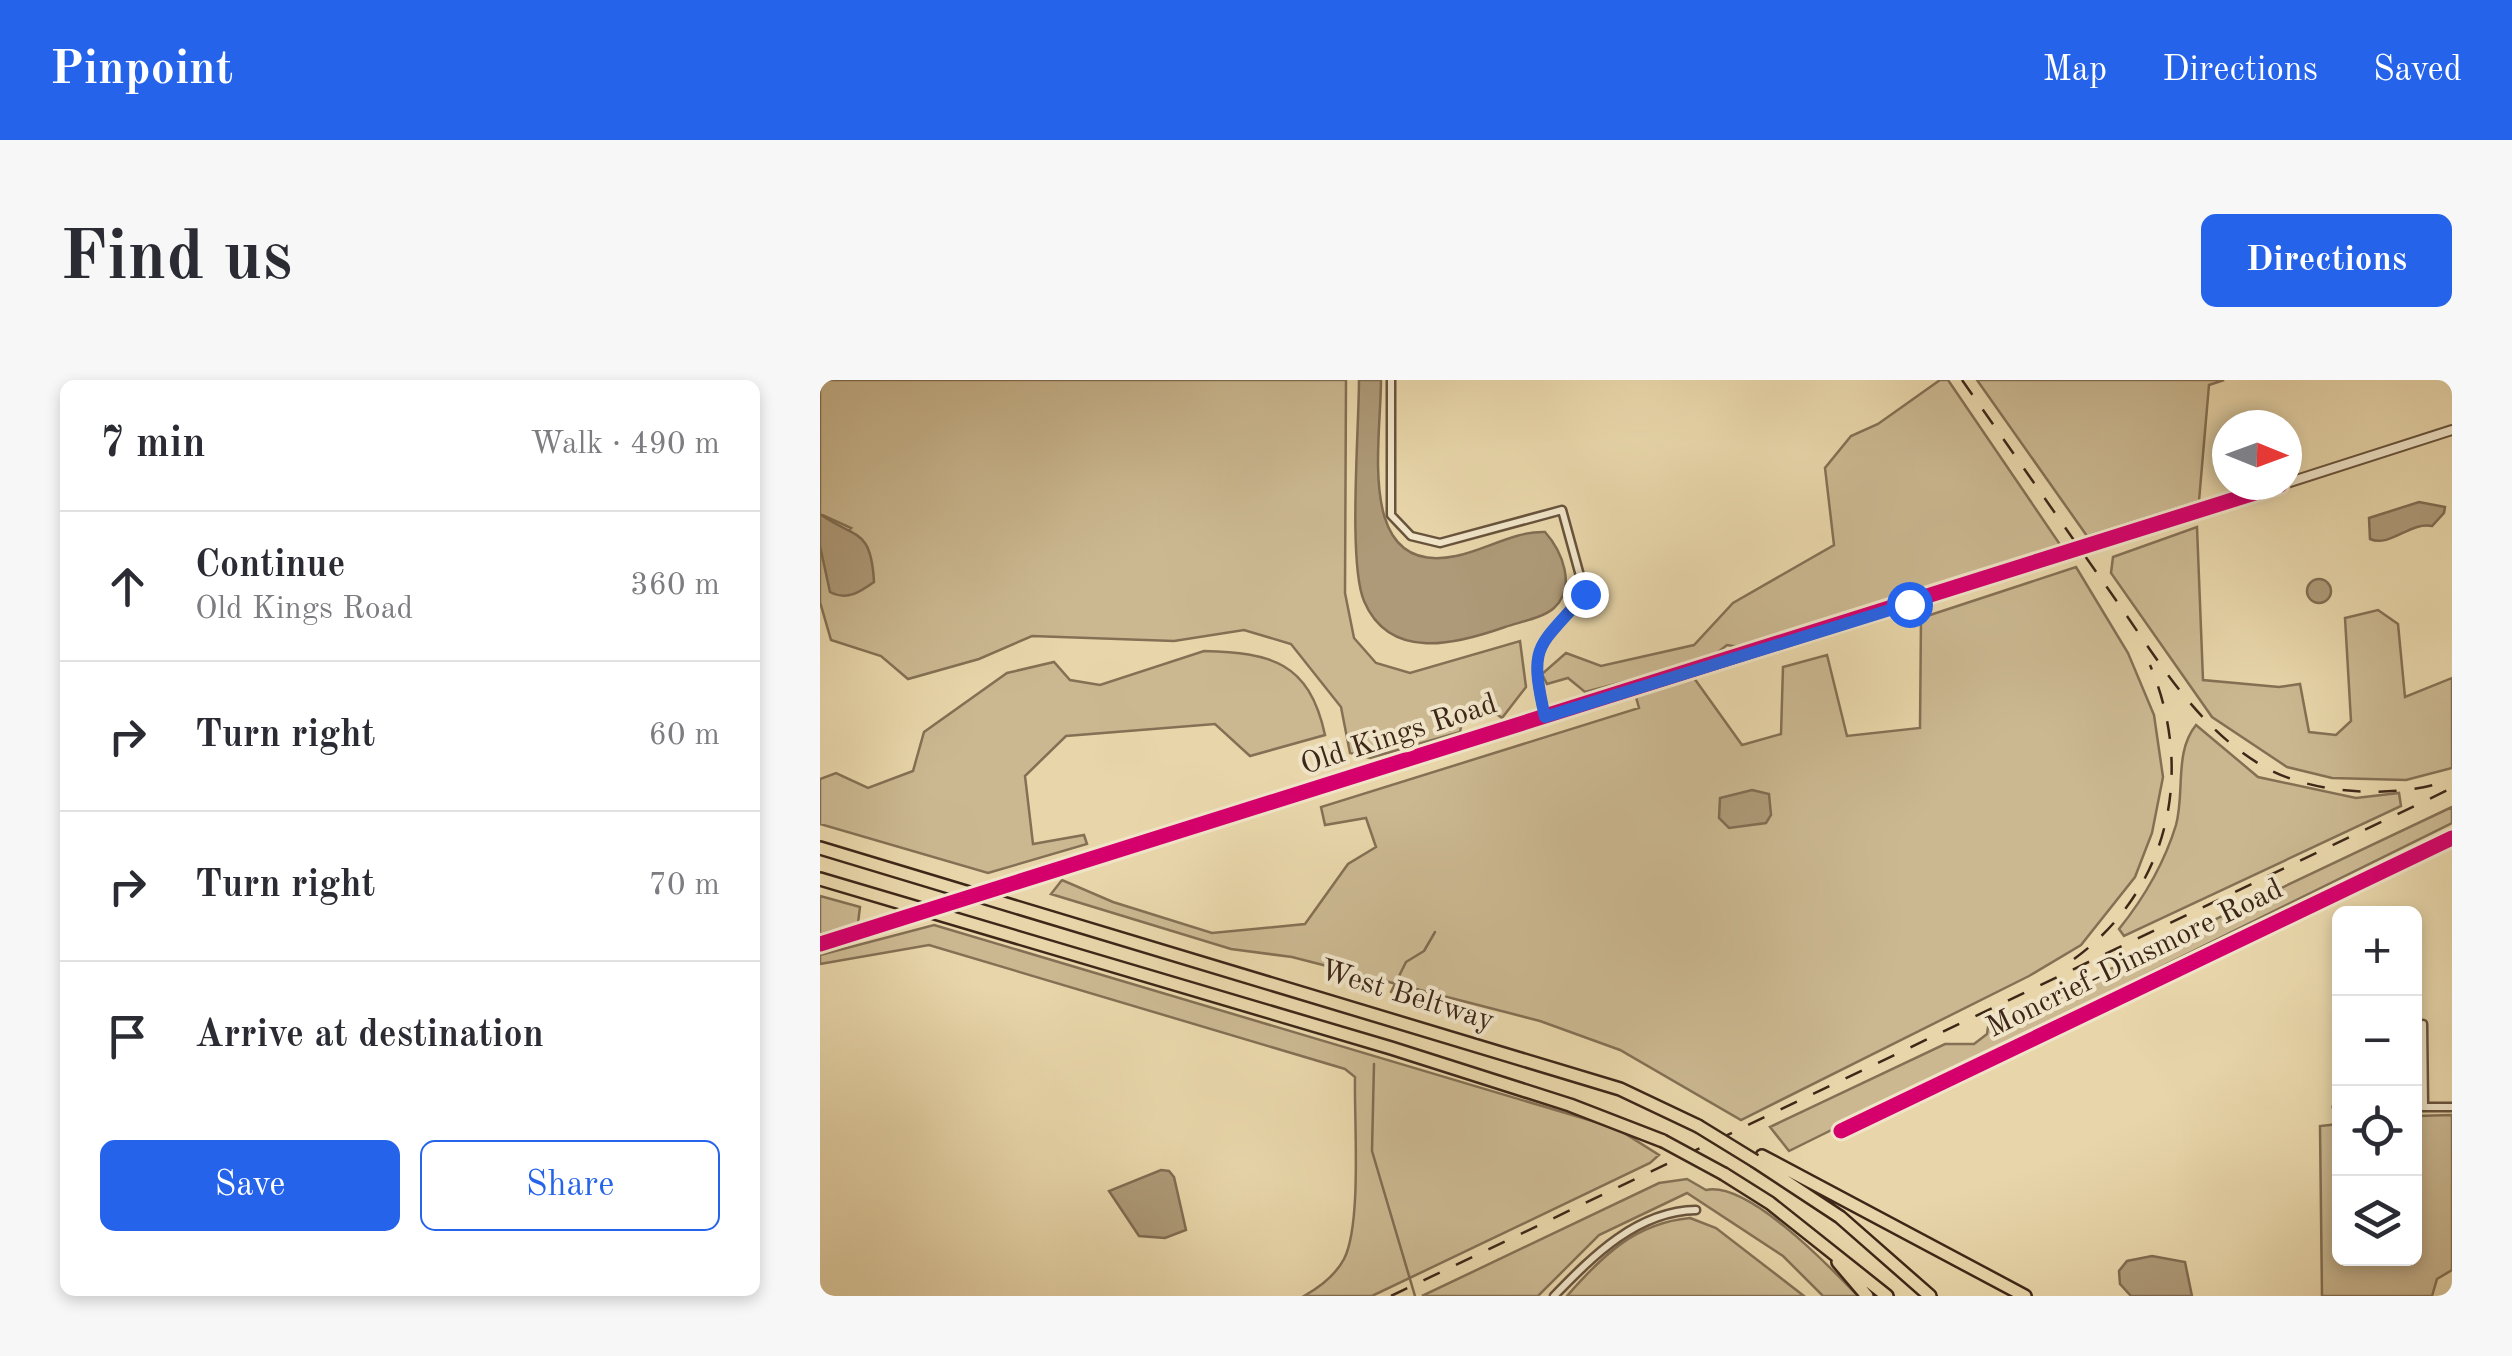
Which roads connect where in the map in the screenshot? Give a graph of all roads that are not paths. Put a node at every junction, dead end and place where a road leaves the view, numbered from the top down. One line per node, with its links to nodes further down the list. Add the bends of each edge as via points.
1 (1391, 380): 5 (street, via 1391,515 1411,536 1440,544 1562,510 1585,594 1536,650)
2 (2452, 430): 3 (street, Old Kings Road)
3 (2302, 478)
4 (2233, 500): 5 (street, Old Kings Road)
5 (1545, 717): 9 (street, Old Kings Road, bridge)
6 (2452, 838): 14 (street, Moncrief-Dinsmore Road)
7 (820, 848): 15 (highway, West Beltway, bridge, via 1602,1083)
8 (820, 879): 17 (highway, West Beltway, bridge, via 1587,1111 1724,1174)
9 (820, 944)
10 (2423, 1024): 11 (street)
11 (2420, 1086)
12 (2422, 1107): 13 (street)
13 (2452, 1107)
14 (1841, 1130)
15 (1759, 1159): 21 (highway, West Beltway, via 1840,1216); 22 (highway)
16 (1696, 1210): 18 (street, via 1674,1210 1619,1236)
17 (1814, 1237): 19 (highway); 20 (highway, West Beltway)
18 (1554, 1296)
19 (1867, 1296)
20 (1886, 1296)
21 (1930, 1296)
22 (2025, 1296)

